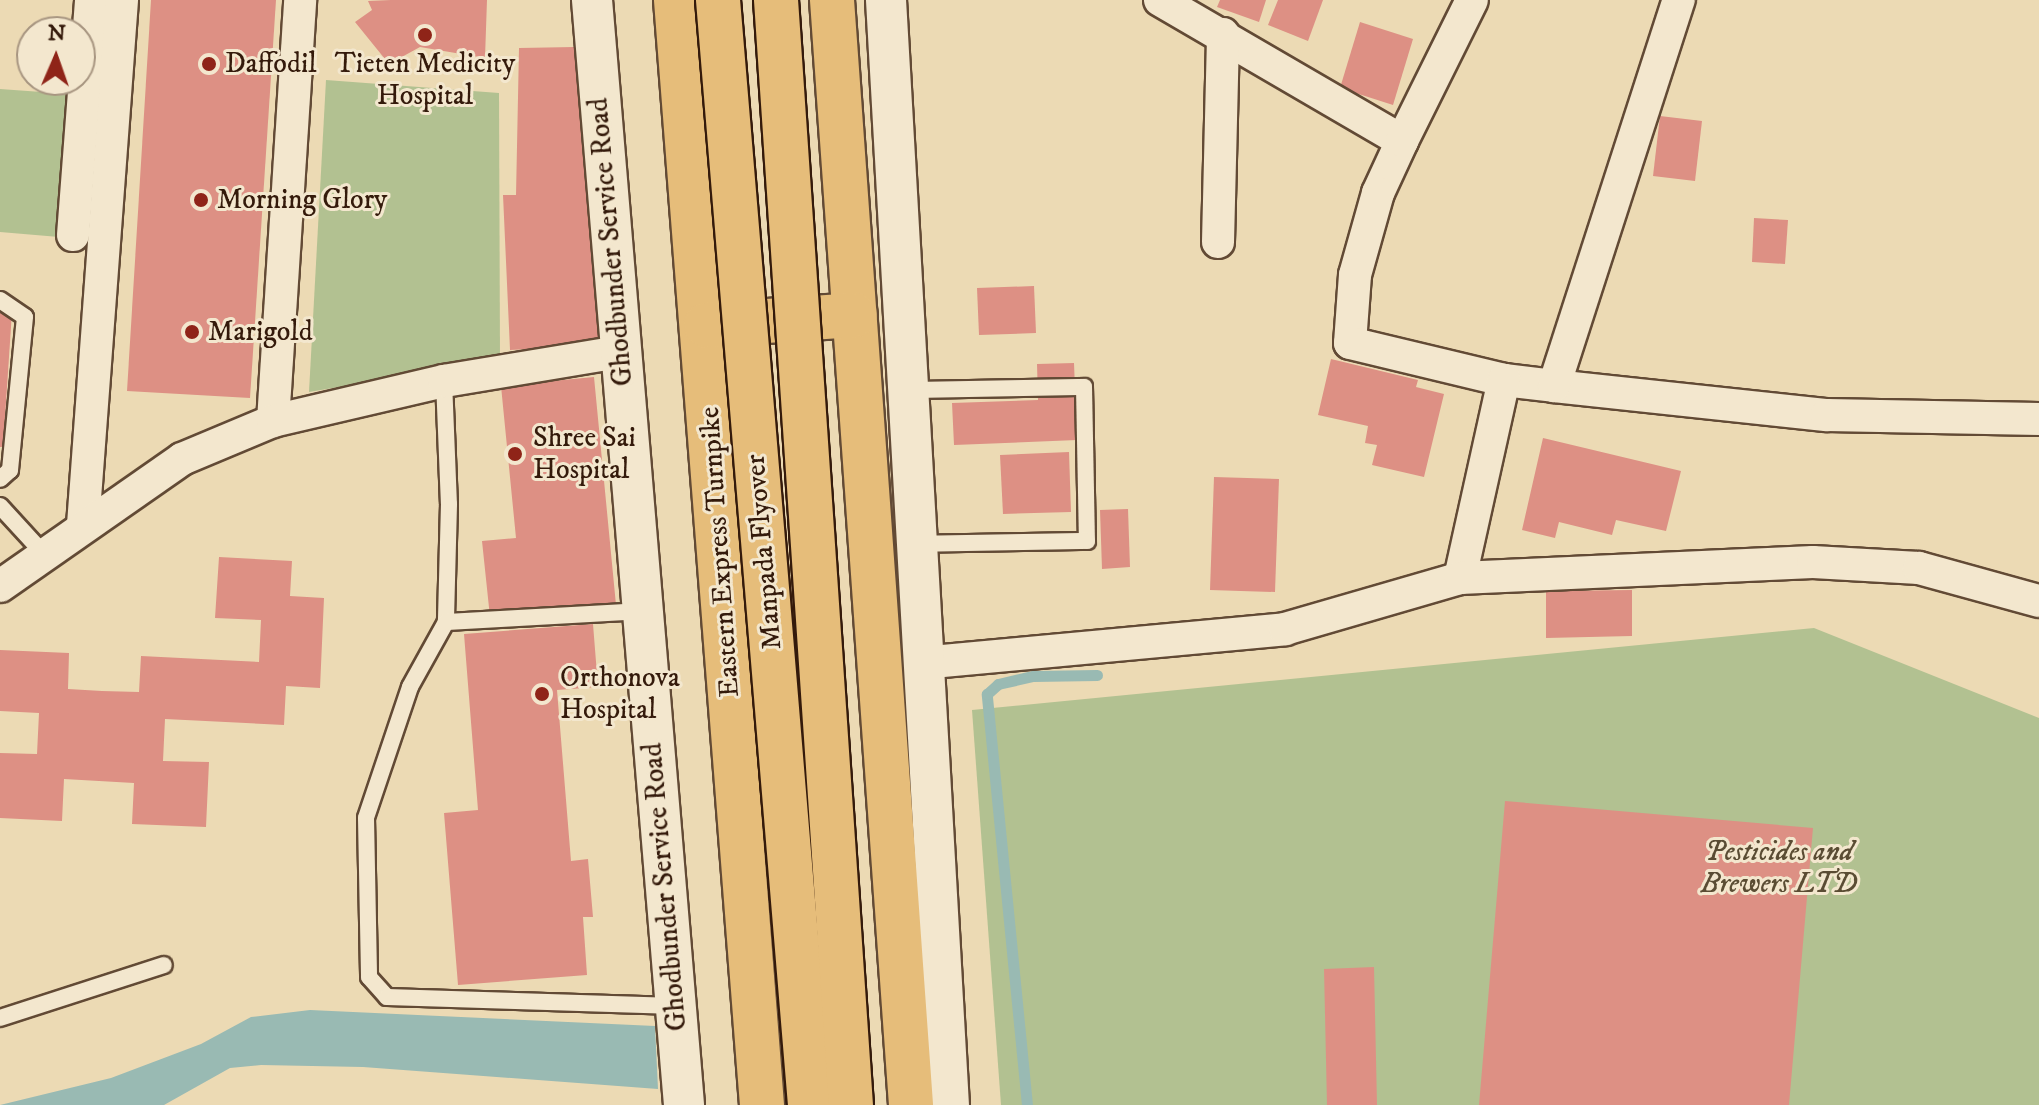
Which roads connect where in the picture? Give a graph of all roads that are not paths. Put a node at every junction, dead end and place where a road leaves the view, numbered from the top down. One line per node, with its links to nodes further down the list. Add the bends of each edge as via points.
1 (91, 0): 15 (street)
2 (122, 0): 29 (street)
3 (300, 0): 26 (street)
4 (592, 0): 20 (street, Ghodbunder Service Road)
5 (676, 0): 19 (main road, Eastern Express Turnpike)
6 (718, 0): 43 (main road, Manpada Flyover, bridge)
7 (776, 0): 44 (main road, Manpada Flyover, bridge)
8 (832, 0): 18 (main road)
9 (886, 0): 24 (street)
10 (1160, 0): 13 (street)
11 (1472, 0): 14 (street)
12 (1679, 0): 23 (street)
13 (1223, 34): 14 (street); 16 (street)
14 (1402, 141): 21 (street, via 1378,193 1355,275 1350,343)
15 (73, 235)
16 (1218, 242)
17 (0, 300): 27 (lane, via 25,317 10,470)
18 (855, 315): 19 (main road); 45 (main road)
19 (703, 325): 42 (main road, Eastern Express Turnpike)
20 (621, 358): 22 (street, via 584,367 573,362); 35 (street, Ghodbunder Service Road)
21 (1504, 380): 23 (street); 32 (street)
22 (444, 381): 26 (street); 36 (lane, via 449,489)
23 (1554, 386): 25 (street, via 1827,415)
24 (906, 390): 30 (street); 30 (lane, via 1084,387 1087,541)
25 (2039, 419)
26 (273, 421): 29 (street, via 182,459)
27 (0, 479)
28 (0, 506): 31 (lane)
29 (83, 525): 31 (street)
30 (914, 544): 37 (street)
31 (44, 554): 33 (street)
32 (1460, 578): 34 (street, via 1813,562 1919,568); 37 (street, via 1285,629)
33 (0, 586)
34 (2039, 601)
35 (640, 611): 36 (lane); 39 (street, Ghodbunder Service Road)
36 (446, 622): 39 (lane, via 410,687 366,818 369,977 387,997)
37 (921, 663): 46 (street)
38 (164, 965): 40 (lane)
39 (676, 1006): 41 (street, Ghodbunder Service Road)
40 (0, 1018)
41 (684, 1105)
42 (762, 1105)
43 (810, 1105)
44 (851, 1105)
45 (911, 1105)
46 (949, 1105)

